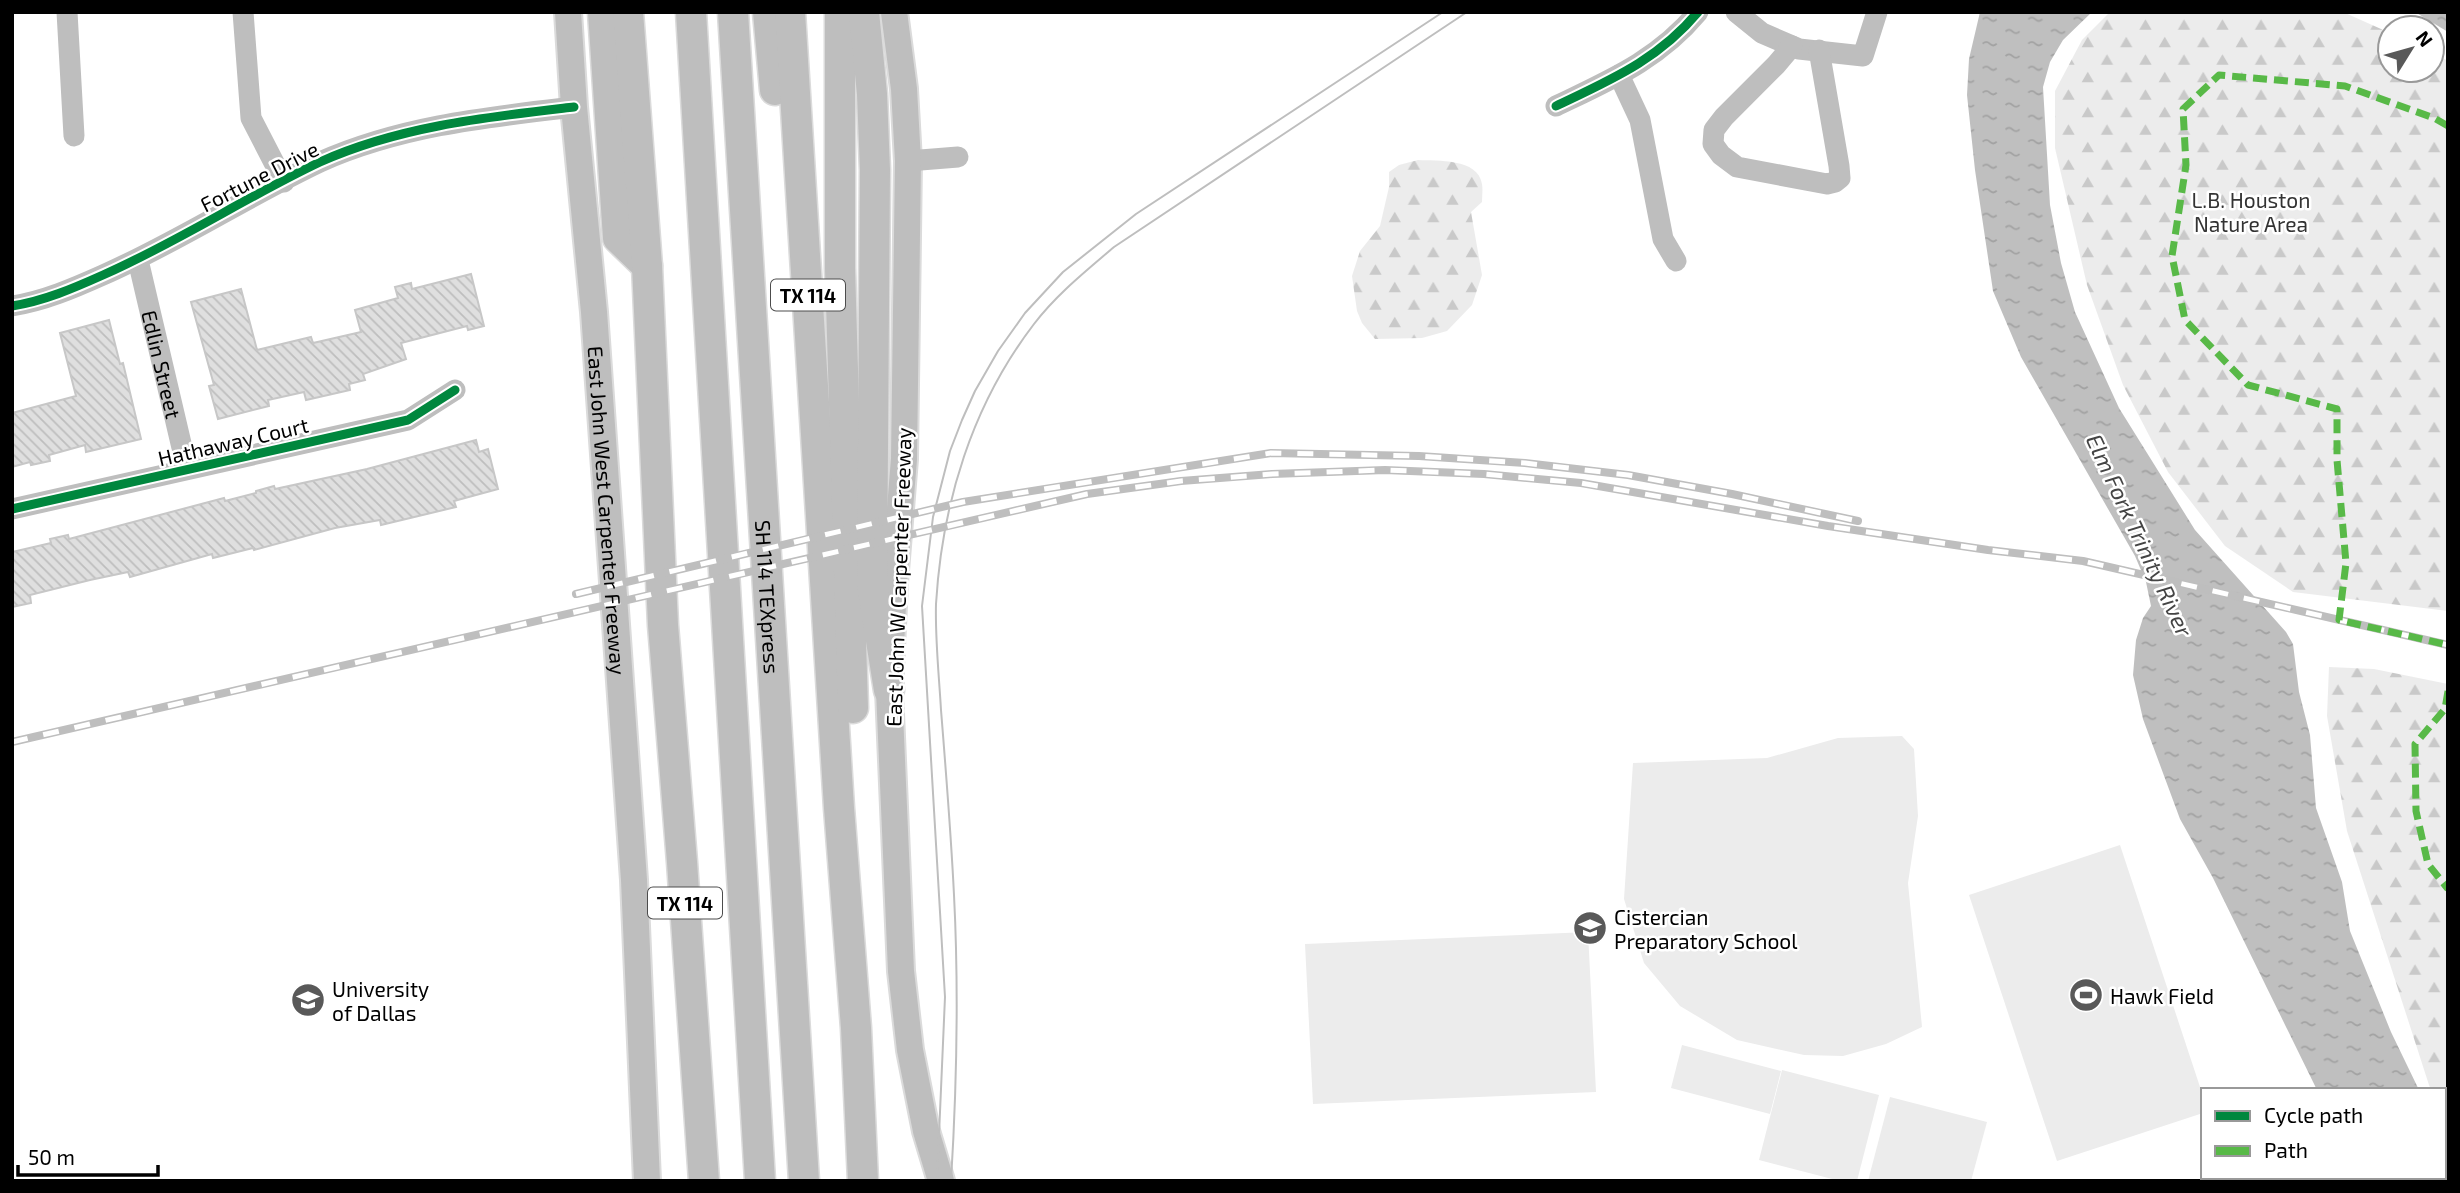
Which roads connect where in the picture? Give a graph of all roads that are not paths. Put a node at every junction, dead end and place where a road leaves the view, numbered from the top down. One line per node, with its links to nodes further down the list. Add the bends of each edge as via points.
1 (68, 12): 21 (street)
2 (243, 12): 24 (street, via 251,118)
3 (568, 12): 20 (main road)
4 (603, 12): 27 (highway, via 618,238)
5 (628, 12): 27 (highway, TX 114)
6 (691, 12): 37 (highway, SH 114 TEXpress)
7 (733, 12): 38 (highway, SH 114 TEXpress)
8 (768, 12): 32 (highway, via 812,529)
9 (790, 12): 32 (highway, TX 114)
10 (840, 12): 34 (highway, via 840,268 854,776)
11 (864, 12): 33 (highway, via 875,170 872,585)
12 (894, 12): 23 (main road, East John W Carpenter Freeway)
13 (1698, 12): 18 (street, via 1682,32)
14 (1735, 12): 16 (street, via 1762,33)
15 (1877, 12): 17 (street, via 1863,56)
16 (1792, 46): 17 (street); 17 (street, via 1724,117 1714,130 1713,144 1737,167 1827,184 1840,178)
17 (1819, 50)
18 (1619, 75): 19 (street); 26 (street, via 1640,120 1663,239)
19 (1556, 106)
20 (574, 107): 24 (street, Fortune Drive, via 429,127 321,162); 35 (main road, East John West Carpenter Freeway, via 594,312 634,880)
21 (74, 136)
22 (958, 157): 23 (street)
23 (908, 161): 33 (main road, East John W Carpenter Freeway, via 904,459)
24 (284, 182): 25 (street, Fortune Drive)
25 (138, 260): 28 (street, Fortune Drive, via 68,291); 30 (street, Edlin Street)
26 (1676, 261)
27 (647, 266): 36 (highway, TX 114, via 663,625)
28 (12, 306)
29 (455, 390): 30 (street, Hathaway Court, via 408,420)
30 (187, 469): 31 (street, Hathaway Court)
31 (12, 509)
32 (825, 577): 34 (highway, TX 114)
33 (889, 690): 40 (main road, East John W Carpenter Freeway, via 901,971 910,1050)
34 (839, 808): 39 (highway, TX 114)
35 (647, 1181)
36 (704, 1181)
37 (760, 1181)
38 (804, 1181)
39 (863, 1181)
40 (941, 1181)

